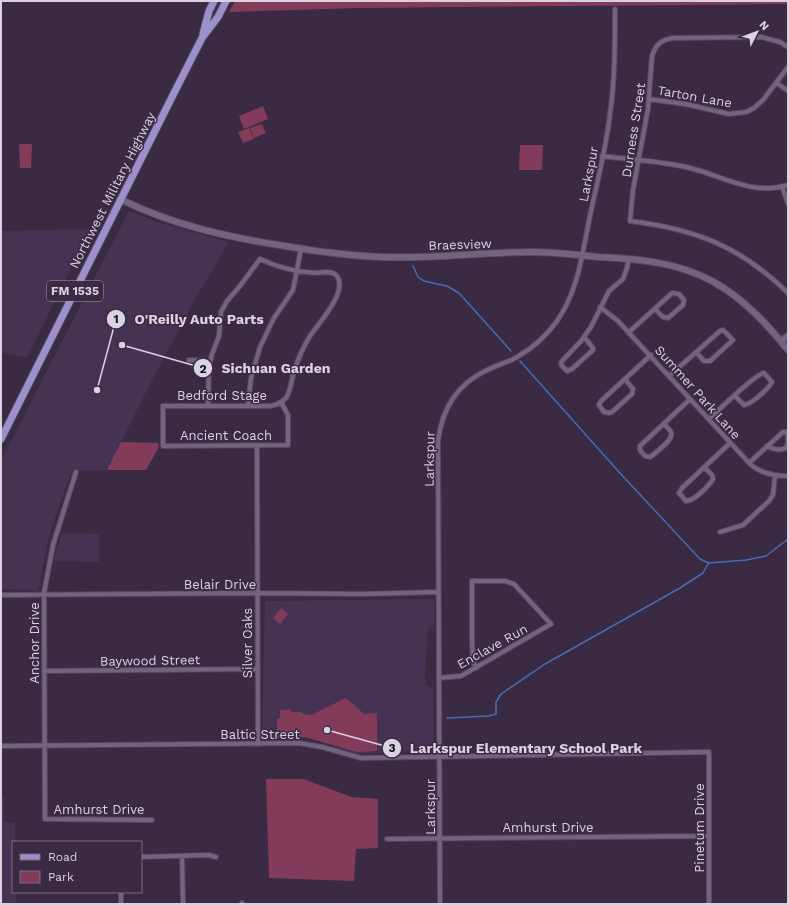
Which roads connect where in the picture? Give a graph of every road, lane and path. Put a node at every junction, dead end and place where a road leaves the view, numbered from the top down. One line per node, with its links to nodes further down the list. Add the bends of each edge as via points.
1 (214, 1): 4 (main road, Northwest Military Highway / FM 1535)
2 (226, 1): 4 (main road, Northwest Military Highway / FM 1535)
3 (615, 9): 10 (street, Larkspur, via 615,69)
4 (202, 38): 14 (main road, Northwest Military Highway / FM 1535)
5 (788, 47): 9 (street, Durness Street, via 761,37 665,40 659,43 652,56)
6 (788, 67): 7 (street, Tarton Lane)
7 (777, 83): 8 (street); 9 (street, Tarton Lane, via 760,103 750,110 737,114)
8 (788, 91)
9 (649, 99): 11 (street, Durness Street)
10 (602, 156): 11 (street); 17 (street, Larkspur)
11 (639, 160): 13 (street, via 691,168 753,188); 20 (street, Durness Street, via 630,220 680,229 704,237 748,260)
12 (788, 185): 13 (street)
13 (782, 186): 15 (street)
14 (120, 200): 16 (street, Braesview, via 157,216 196,228); 41 (main road, Northwest Military Highway / FM 1535)
15 (788, 204)
16 (301, 249): 17 (street, Braesview, via 383,257 532,252); 19 (street)
17 (582, 256): 18 (street, Braesview); 55 (street, Larkspur, via 570,299 548,332 518,357 469,381 457,393 443,416 438,441)
18 (629, 258): 21 (street, via 625,276 608,292); 26 (street, Braesview, via 675,266 713,281 747,304)
19 (296, 270): 31 (street, via 278,267 260,259 224,306 219,336); 36 (street, Bedford Stage, via 331,272 336,274 339,281 331,308 302,350 290,390); 38 (street, via 292,293 274,318 260,347 251,378)
20 (788, 293)
21 (600, 307): 23 (street, Summer Park Lane); 25 (street)
22 (655, 309): 22 (street, via 673,293 684,300 668,318 662,317); 23 (street)
23 (629, 332): 29 (street, Summer Park Lane)
24 (788, 336): 26 (street)
25 (584, 337): 25 (street, via 561,362 567,371 593,350)
26 (781, 341): 27 (street, Braesview)
27 (788, 350)
28 (696, 352): 28 (street, via 723,330 733,340 710,361 704,361); 32 (street)
29 (651, 355): 32 (street, Summer Park Lane); 33 (street)
30 (189, 360): 31 (street)
31 (210, 361): 37 (street)
32 (669, 376): 35 (street, Summer Park Lane)
33 (625, 379): 33 (street, via 601,401 599,405 604,412 612,412 632,394 633,389)
34 (735, 396): 34 (street, via 744,405 749,404 772,382 762,373); 39 (street)
35 (690, 399): 39 (street, Summer Park Lane); 40 (street)
36 (281, 402): 38 (street, Bedford Stage, via 270,406); 47 (street, Ancient Coach, via 288,415 288,445)
37 (208, 406): 38 (street, Bedford Stage); 46 (street, Bedford Stage, via 163,406)
38 (248, 406)
39 (709, 419): 45 (street, Summer Park Lane)
40 (664, 424): 40 (street, via 640,446 645,456 653,455 671,438 670,431)
41 (8, 426): 42 (street); 43 (main road, Northwest Military Highway / FM 1535)
42 (1, 430)
43 (1, 439)
44 (788, 439): 48 (street, via 787,447 784,449); 48 (street, via 787,432 783,432)
45 (730, 443): 49 (street, Summer Park Lane); 50 (street)
46 (163, 446): 47 (street, Ancient Coach)
47 (256, 446): 56 (street, Silver Oaks)
48 (767, 446): 49 (street)
49 (749, 463): 52 (street, Summer Park Lane, via 760,472)
50 (704, 467): 50 (street, via 713,479 692,499 686,501 680,490)
51 (76, 472): 58 (street, Anchor Drive, via 53,544)
52 (775, 476): 53 (street, Summer Park Lane); 54 (street, via 769,501 743,525)
53 (788, 476)
54 (720, 532)
55 (439, 592): 56 (street, Belair Drive); 62 (street, Larkspur)
56 (257, 593): 58 (street, Belair Drive); 60 (street, Silver Oaks)
57 (1, 595): 58 (street, Belair Drive)
58 (44, 595): 61 (street, Anchor Drive)
59 (476, 668): 59 (street, Enclave Run, via 552,624 514,584 505,581 472,581 472,640); 62 (street, Enclave Run, via 462,676)
60 (257, 670): 61 (street, Baywood Street); 63 (street, Silver Oaks)
61 (44, 672): 65 (street, Anchor Drive)
62 (439, 678): 67 (street, Larkspur)
63 (258, 744): 65 (street, Baltic Street); 67 (street, Baltic Street, via 306,744 361,758)
64 (1, 746): 65 (street, Baltic Street)
65 (44, 746): 68 (street, Anchor Drive)
66 (709, 752): 67 (street, Baltic Street); 70 (street, Pinetum Drive)
67 (440, 756): 72 (street, Larkspur)
68 (45, 819): 69 (street, Amhurst Drive)
69 (152, 820)
70 (709, 836): 72 (street, Amhurst Drive); 80 (street, Pinetum Drive)
71 (387, 839): 72 (street, Amhurst Drive)
72 (440, 839): 79 (street, Larkspur)
73 (182, 856): 74 (street); 75 (street); 78 (street)
74 (142, 857)
75 (216, 857)
76 (121, 893): 77 (street)
77 (121, 904)
78 (183, 904)
79 (440, 904)
80 (709, 904)

